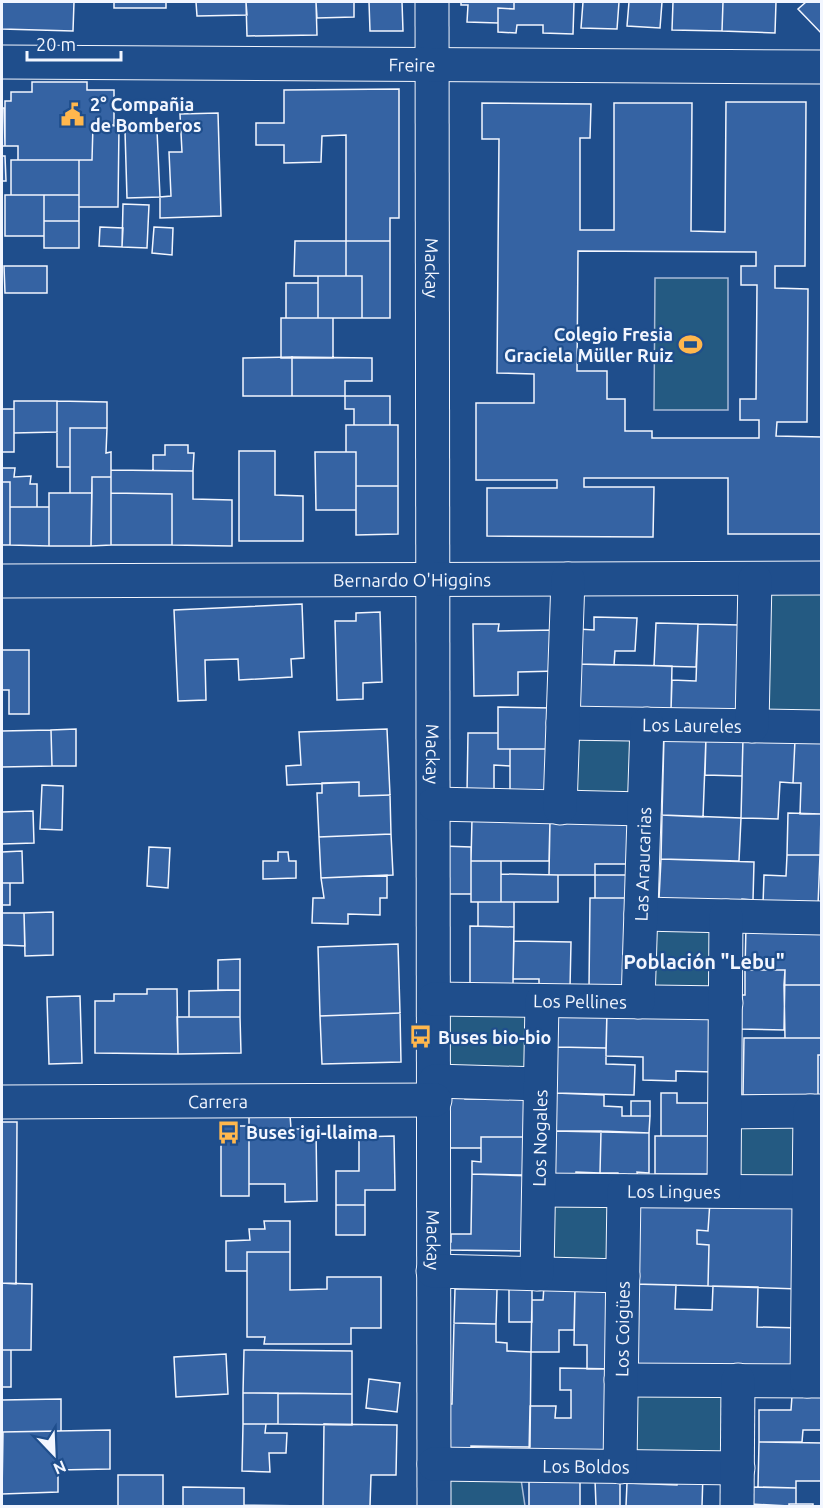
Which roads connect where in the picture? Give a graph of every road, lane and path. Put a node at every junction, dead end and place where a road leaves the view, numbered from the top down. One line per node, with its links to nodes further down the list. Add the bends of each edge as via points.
1 (432, 2): 3 (street, Mackay)
2 (2, 62): 3 (street, Freire)
3 (432, 64): 4 (street, Freire); 8 (street, Mackay)
4 (822, 67)
5 (822, 578): 7 (street, Bernardo O'Higgins)
6 (567, 579): 7 (street, Bernardo O'Higgins); 8 (street, Bernardo O'Higgins); 10 (street)
7 (755, 579): 12 (street)
8 (434, 580): 9 (street, Bernardo O'Higgins); 14 (street, Mackay)
9 (2, 581)
10 (563, 723): 11 (street, Los Laureles); 15 (street)
11 (647, 724): 12 (street, Los Laureles); 16 (street, Las Araucarias)
12 (752, 726): 13 (street, Los Laureles)
13 (822, 727)
14 (434, 804): 15 (street); 20 (street, Mackay)
15 (560, 808): 16 (street)
16 (644, 809): 17 (street, Las Araucarias)
17 (641, 914): 18 (street); 22 (street, Las Araucarias)
18 (726, 916): 19 (street); 23 (street)
19 (822, 918)
20 (434, 999): 21 (street, Los Pellines); 25 (street, Mackay)
21 (542, 1002): 22 (street, Los Pellines); 24 (street, Los Nogales)
22 (638, 1002): 23 (street, Los Pellines)
23 (726, 1003): 28 (street)
24 (540, 1084): 25 (street); 29 (street, Los Nogales)
25 (435, 1090): 26 (street, Carrera); 33 (street, Mackay)
26 (2, 1102)
27 (816, 1111): 28 (street); 32 (street)
28 (725, 1112): 31 (street)
29 (538, 1190): 30 (street, Los Lingues); 34 (street, Los Nogales)
30 (624, 1191): 31 (street, Los Lingues); 35 (street, Los Coigües)
31 (724, 1191): 32 (street, Los Lingues)
32 (809, 1192): 36 (street)
33 (433, 1271): 34 (street); 40 (street, Mackay)
34 (537, 1274): 35 (street)
35 (623, 1276): 37 (street, Los Coigües)
36 (815, 1299): 39 (street)
37 (621, 1380): 38 (street); 41 (street, Los Coigües)
38 (738, 1380): 39 (street); 42 (street)
39 (814, 1381)
40 (434, 1464): 41 (street, Los Boldos); 43 (street, Mackay)
41 (620, 1467): 42 (street, Los Boldos)
42 (738, 1468): 44 (street)
43 (434, 1506)
44 (737, 1506)

